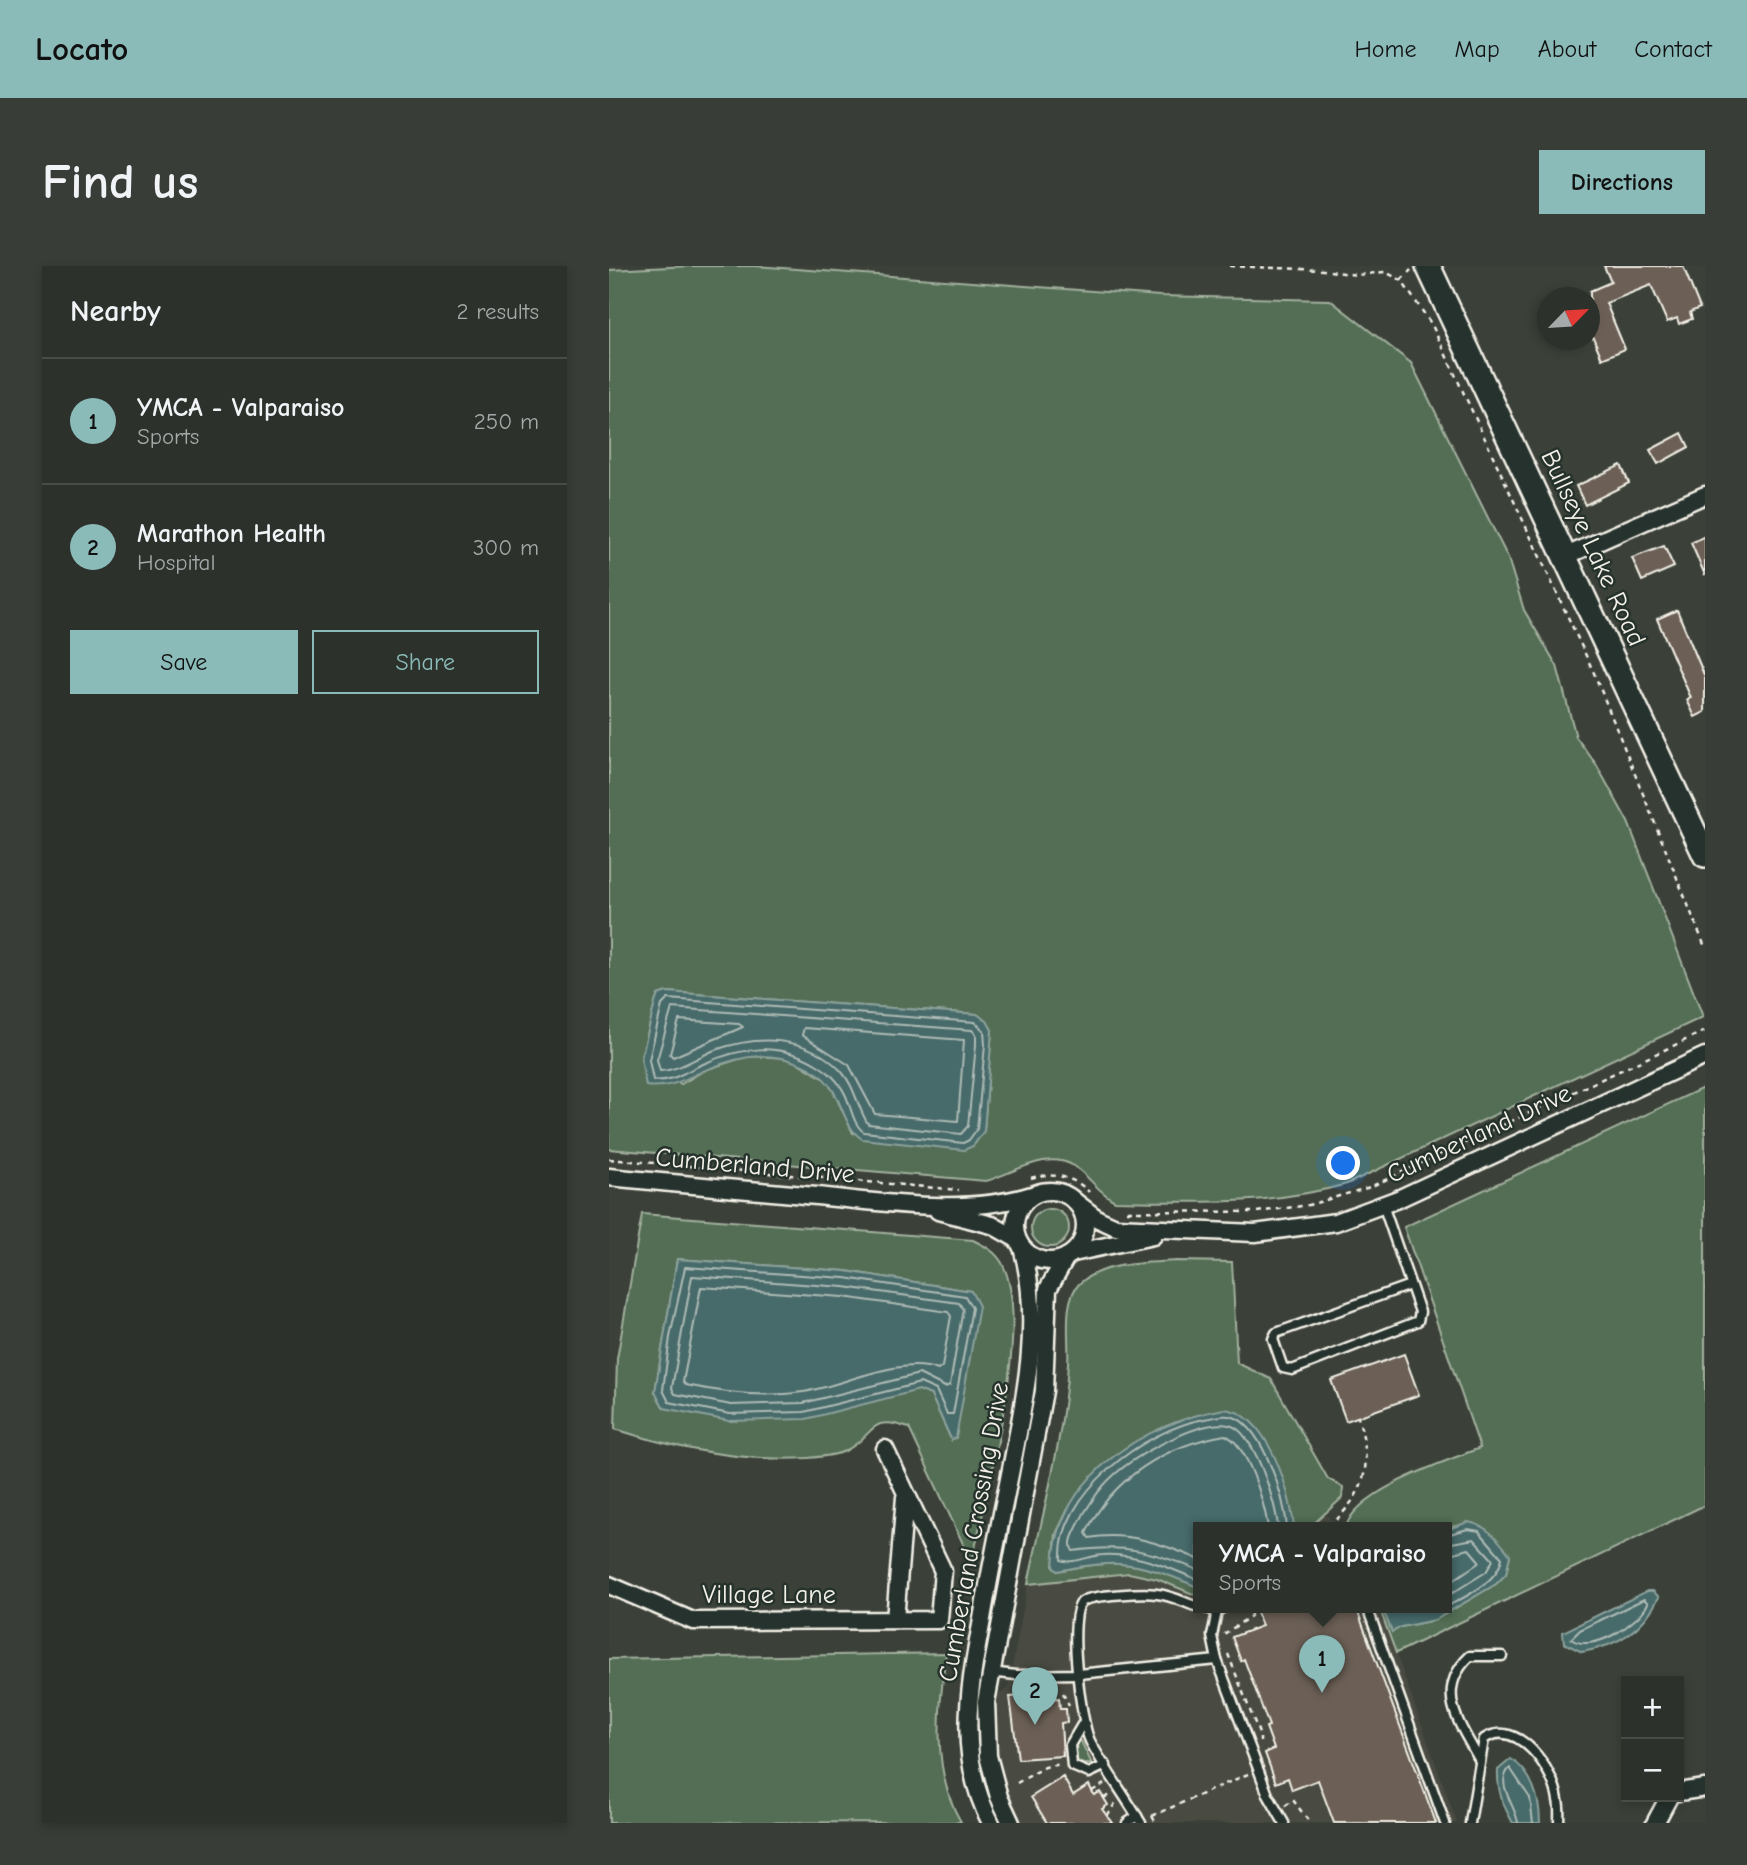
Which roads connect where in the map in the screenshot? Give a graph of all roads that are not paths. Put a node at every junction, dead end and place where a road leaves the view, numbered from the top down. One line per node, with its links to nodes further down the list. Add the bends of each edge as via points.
1 (1428, 266): 3 (street, Bullseye Lake Road)
2 (1705, 495): 3 (street)
3 (1566, 556): 4 (street, Bullseye Lake Road)
4 (1705, 855)
5 (1705, 1056): 10 (street, Cumberland Drive)
6 (609, 1177): 9 (street, Cumberland Drive)
7 (1029, 1188): 8 (street); 9 (street, Cumberland Drive, via 1014,1201); 12 (street, via 1014,1229)
8 (1085, 1199): 11 (street, Cumberland Drive, via 1098,1219 1116,1227); 13 (street, via 1087,1226)
9 (897, 1204): 12 (street, Cumberland Drive, via 992,1225)
10 (1383, 1205): 11 (street, Cumberland Drive, via 1336,1222 1269,1231); 14 (lane)
11 (1183, 1232): 13 (street, Cumberland Drive, via 1108,1243)
12 (1019, 1243): 13 (street, via 1028,1254 1045,1261); 24 (street, Cumberland Crossing Drive, via 1032,1295 1027,1386)
13 (1070, 1255): 25 (street, Cumberland Crossing Drive, via 1048,1289 1041,1415)
14 (1410, 1285): 14 (lane, via 1276,1333 1273,1339 1283,1368 1292,1370 1418,1321 1420,1312)
15 (885, 1449): 16 (street, Village Lane)
16 (905, 1495): 21 (street, Village Lane); 21 (street, Village Lane, via 943,1571 939,1620)
17 (609, 1585): 21 (street, Village Lane, via 693,1621)
18 (1193, 1605): 26 (lane, via 1159,1594 1082,1601 1074,1621)
19 (1220, 1613): 23 (lane, via 1212,1636)
20 (1369, 1613): 38 (lane)
21 (895, 1620)
22 (1502, 1656): 28 (lane, via 1470,1656 1459,1667 1449,1690 1456,1718)
23 (1217, 1660): 26 (lane); 37 (lane)
24 (973, 1669): 25 (lane); 34 (street, Cumberland Crossing Drive, via 967,1733 975,1783)
25 (991, 1672): 26 (lane); 35 (street, Cumberland Crossing Drive, via 985,1731 988,1756)
26 (1079, 1674): 27 (lane)
27 (1083, 1723): 29 (lane); 29 (lane, via 1070,1745 1072,1766 1089,1773)
28 (1480, 1762): 39 (lane); 40 (lane, via 1484,1739 1505,1732 1515,1737 1548,1773 1558,1799)
29 (1106, 1765): 33 (lane)
30 (1705, 1788): 31 (street)
31 (1684, 1792)
32 (1666, 1802): 41 (street)
33 (1139, 1819): 36 (lane)
34 (991, 1823)
35 (1011, 1823)
36 (1127, 1823)
37 (1283, 1823)
38 (1445, 1823)
39 (1470, 1823)
40 (1559, 1823)
41 (1655, 1823)

